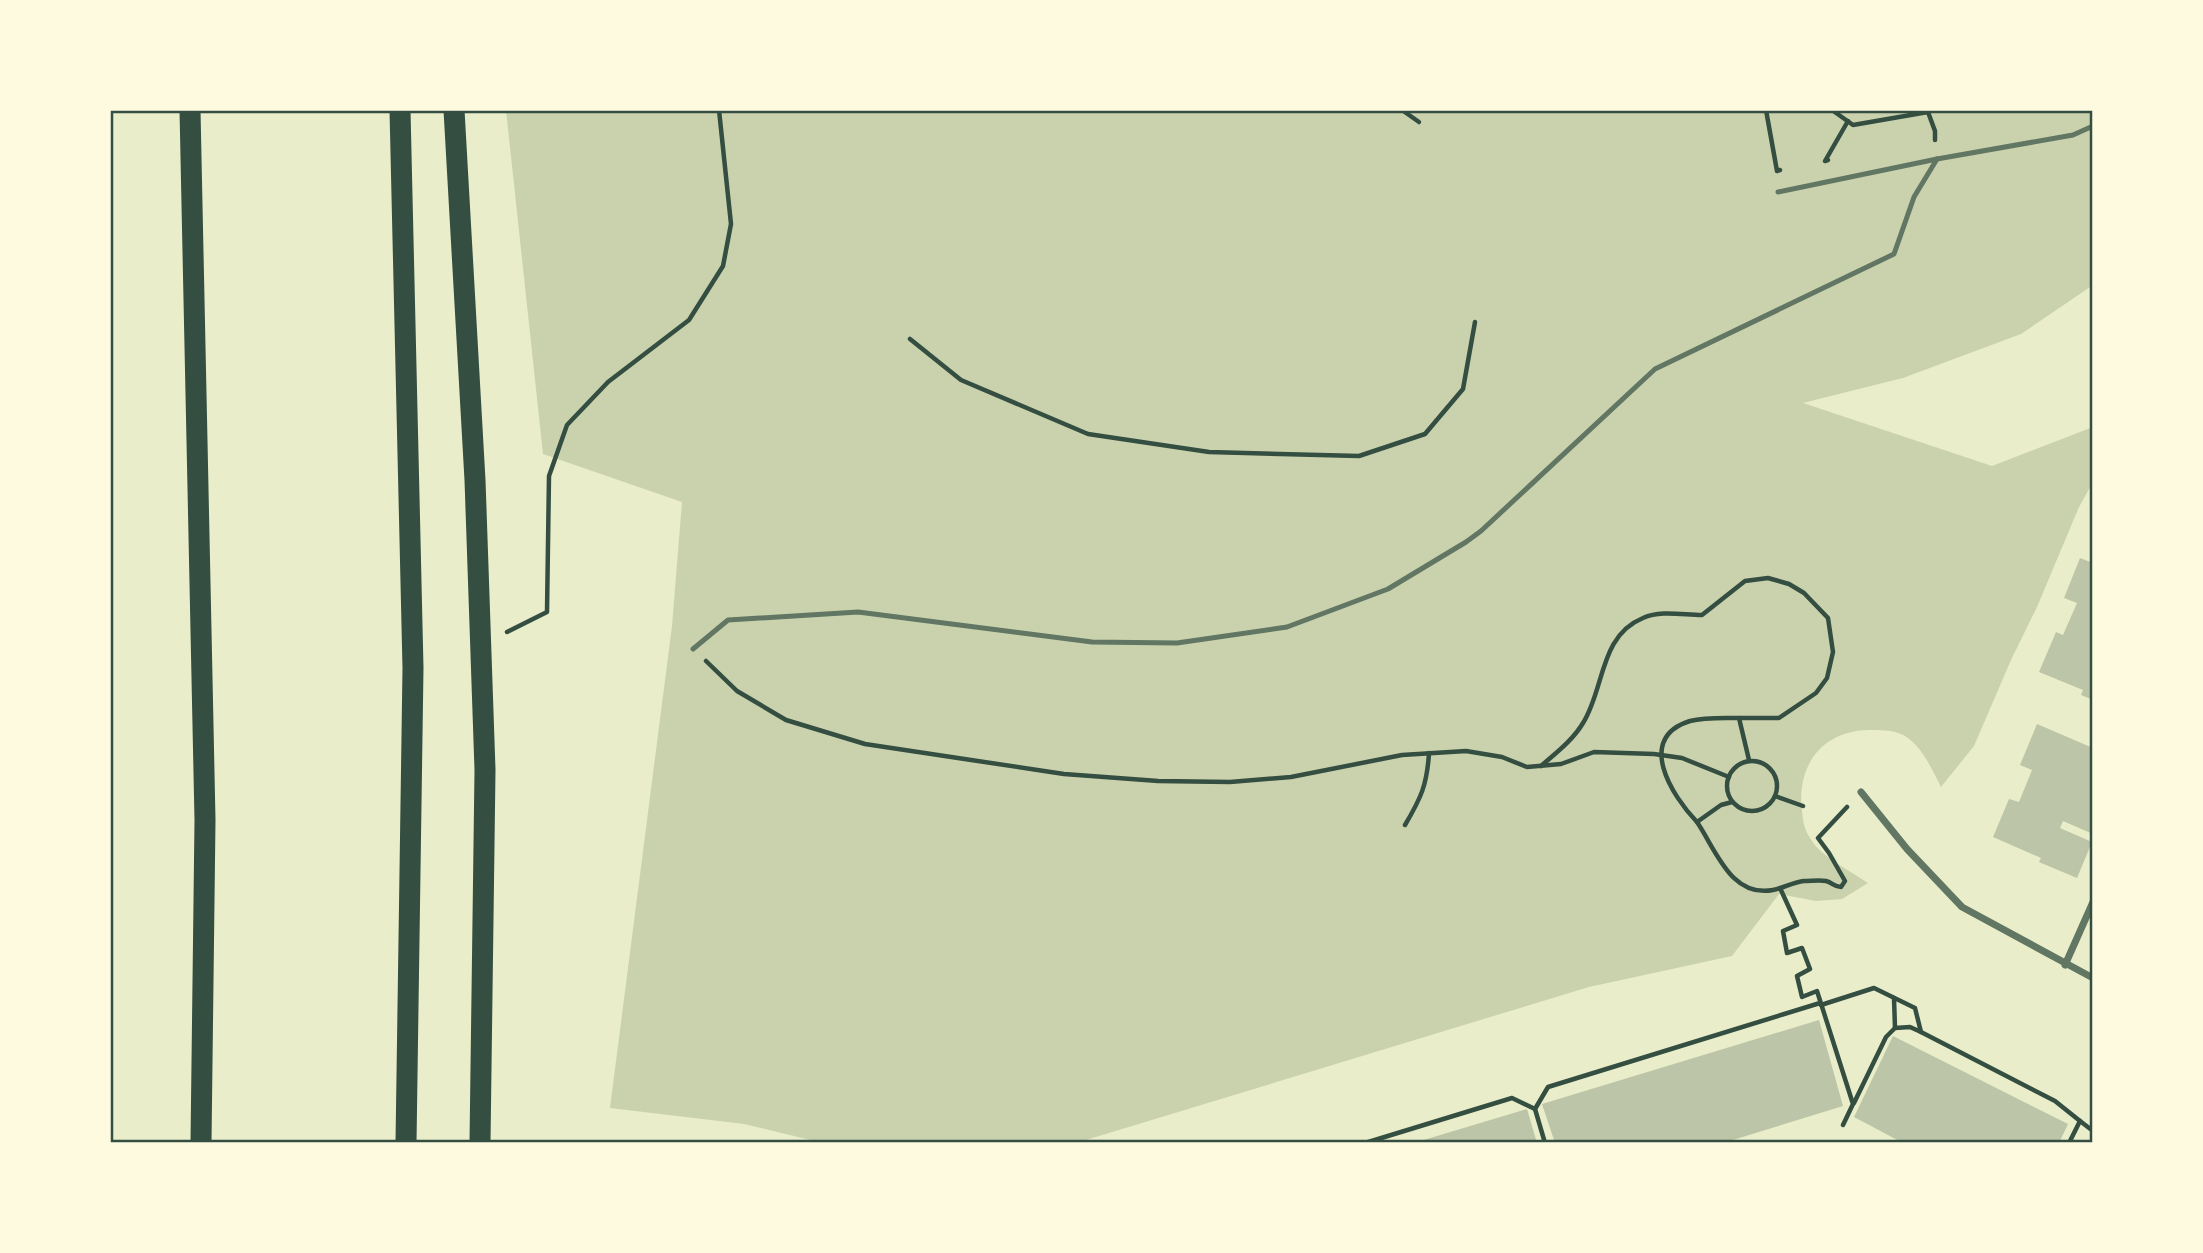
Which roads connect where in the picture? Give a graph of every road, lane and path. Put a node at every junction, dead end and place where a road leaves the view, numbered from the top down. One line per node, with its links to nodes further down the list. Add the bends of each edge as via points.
1 (190, 110): 49 (highway, via 205,820)
2 (400, 110): 50 (highway, via 413,668)
3 (454, 110): 22 (highway)
4 (719, 110): 22 (path, via 731,224 723,267 689,320 608,382 567,425 549,476 547,612)
5 (1402, 110): 10 (path)
6 (1766, 110): 18 (path, via 1777,171)
7 (1832, 110): 9 (path)
8 (1929, 111): 9 (path, via 1853,125); 12 (path)
9 (1848, 121): 16 (path)
10 (1419, 122)
11 (2093, 126): 15 (lane, via 2073,135)
12 (1936, 140): 13 (path); 15 (path)
13 (1924, 142)
14 (1838, 159): 16 (path)
15 (1937, 159): 19 (lane); 23 (lane, via 1914,197 1894,254 1655,369 1481,531 1388,589 1287,627 1177,643 1092,642 858,612 728,620)
16 (1825, 161): 17 (path)
17 (1814, 163)
18 (1789, 168)
19 (1777, 192)
20 (1475, 323): 21 (path, via 1463,389 1426,434 1359,456 1209,452 1088,434 961,380)
21 (910, 339)
22 (481, 644): 51 (highway, via 485,770)
23 (694, 649): 25 (path, via 737,691 786,720 865,744 1064,774 1230,782 1291,777)
24 (1740, 718): 26 (path, via 1691,721 1674,728 1662,741); 27 (path); 28 (path, via 1779,718 1816,693 1827,678 1833,652 1828,618 1804,593 1768,578 1745,581 1702,615 1665,613 1628,626 1609,651 1582,725)
25 (1429, 753): 28 (path, via 1466,751 1527,767); 35 (path, via 1422,797)
26 (1661, 755): 28 (path, via 1594,752); 29 (path, via 1682,758); 34 (path, via 1681,805)
27 (1749, 760): 29 (path, via 1736,765); 31 (path, via 1772,771 1778,787)
28 (1541, 766)
29 (1728, 777): 32 (path)
30 (1861, 792): 36 (path, via 1818,838 1842,874 1841,887 1821,881); 38 (street, via 1962,908)
31 (1775, 796): 32 (path, via 1756,811); 33 (path)
32 (1732, 802): 34 (path)
33 (1803, 806)
34 (1697, 822): 36 (path, via 1738,885 1758,891)
35 (1405, 825)
36 (1780, 887): 41 (path, via 1797,925 1783,931 1787,953 1802,948 1810,969 1797,976 1802,997 1816,991)
37 (2093, 902): 38 (street)
38 (2065, 965): 39 (street)
39 (2093, 978)
40 (1894, 998): 41 (path, via 1874,988); 42 (path); 43 (path, via 1914,1009)
41 (1821, 1004): 44 (path); 45 (path, via 1548,1087)
42 (1895, 1028): 43 (path); 44 (path, via 1886,1037)
43 (1920, 1032): 46 (path, via 2055,1101)
44 (1853, 1104): 48 (path)
45 (1535, 1109): 52 (path, via 1512,1098); 53 (path)
46 (2080, 1121): 47 (path); 54 (path)
47 (2093, 1131)
48 (1835, 1142)
49 (201, 1143)
50 (406, 1143)
51 (480, 1143)
52 (1365, 1143)
53 (1545, 1143)
54 (2069, 1143)

